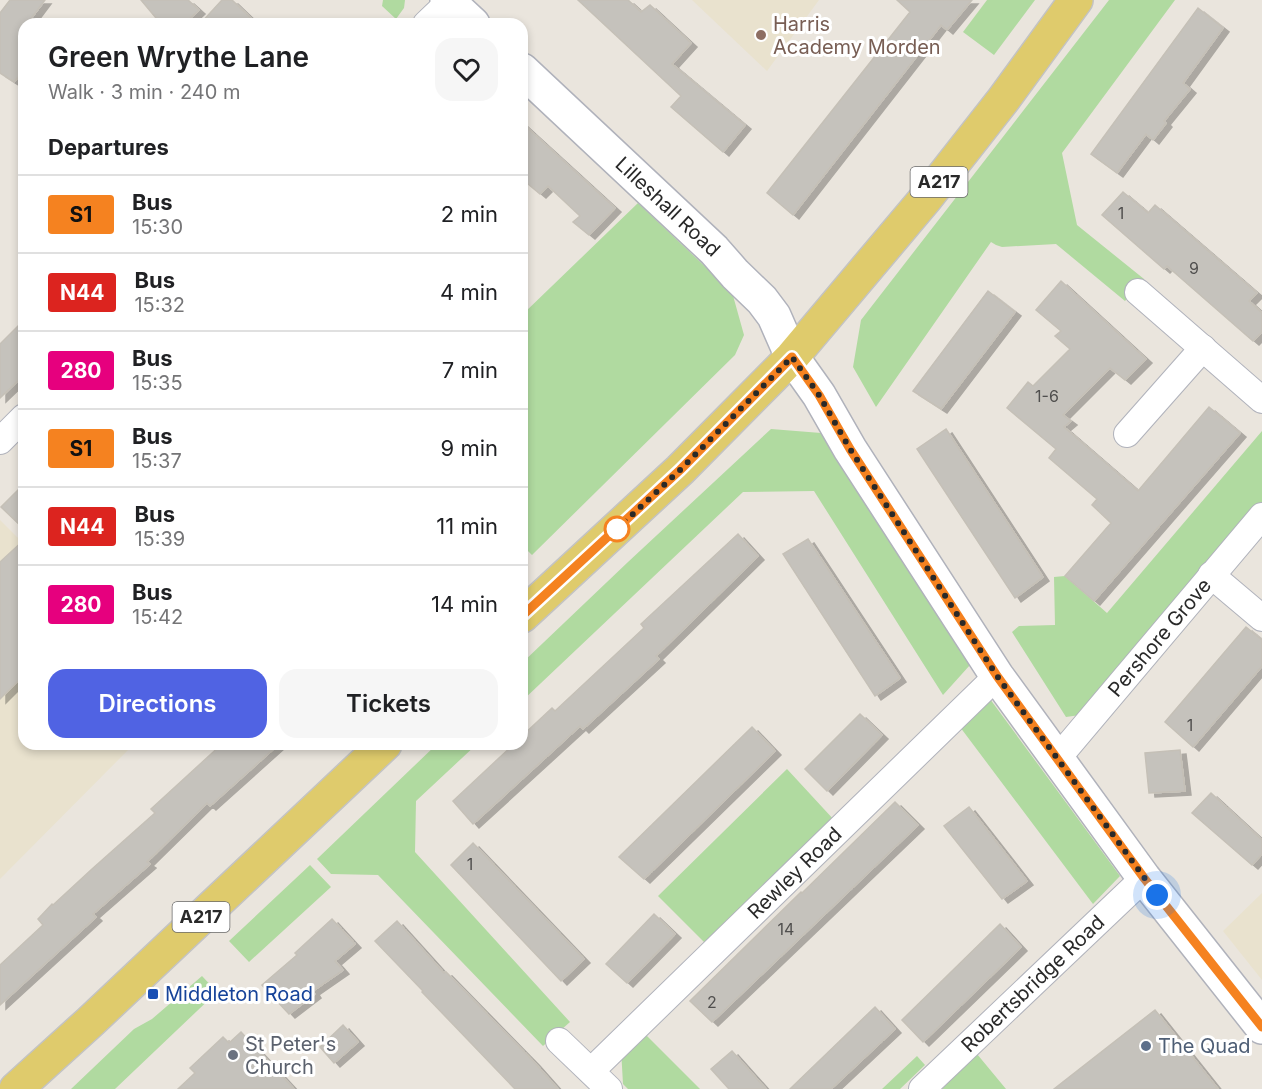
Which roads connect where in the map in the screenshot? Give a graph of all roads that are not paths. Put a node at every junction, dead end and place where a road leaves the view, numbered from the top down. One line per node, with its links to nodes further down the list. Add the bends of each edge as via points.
1 (1076, 0): 8 (main road, A217, via 926,198)
2 (448, 1): 3 (street); 4 (street)
3 (432, 18)
4 (466, 18)
5 (528, 76): 8 (street, Lilleshall Road, via 762,300 774,316)
6 (1138, 292): 7 (street)
7 (1203, 348): 9 (street); 11 (street)
8 (792, 357): 15 (main road, A217, via 680,470); 17 (street, Lilleshall Road)
9 (1262, 400)
10 (18, 423): 12 (street)
11 (1127, 434)
12 (0, 441)
13 (1262, 516): 14 (street, Pershore Grove)
14 (1212, 575): 16 (street); 19 (street, Pershore Grove)
15 (528, 610)
16 (1262, 618)
17 (997, 676): 19 (street, Lilleshall Road); 23 (street, Rewley Road)
18 (379, 750): 24 (main road, A217)
19 (1056, 759): 20 (street, Lilleshall Road)
20 (1144, 878): 21 (street, Lilleshall Road); 26 (street, Robertsbridge Road)
21 (1262, 1027)
22 (559, 1041): 23 (street)
23 (591, 1071): 25 (street)
24 (16, 1089)
25 (609, 1089)
26 (922, 1089)

